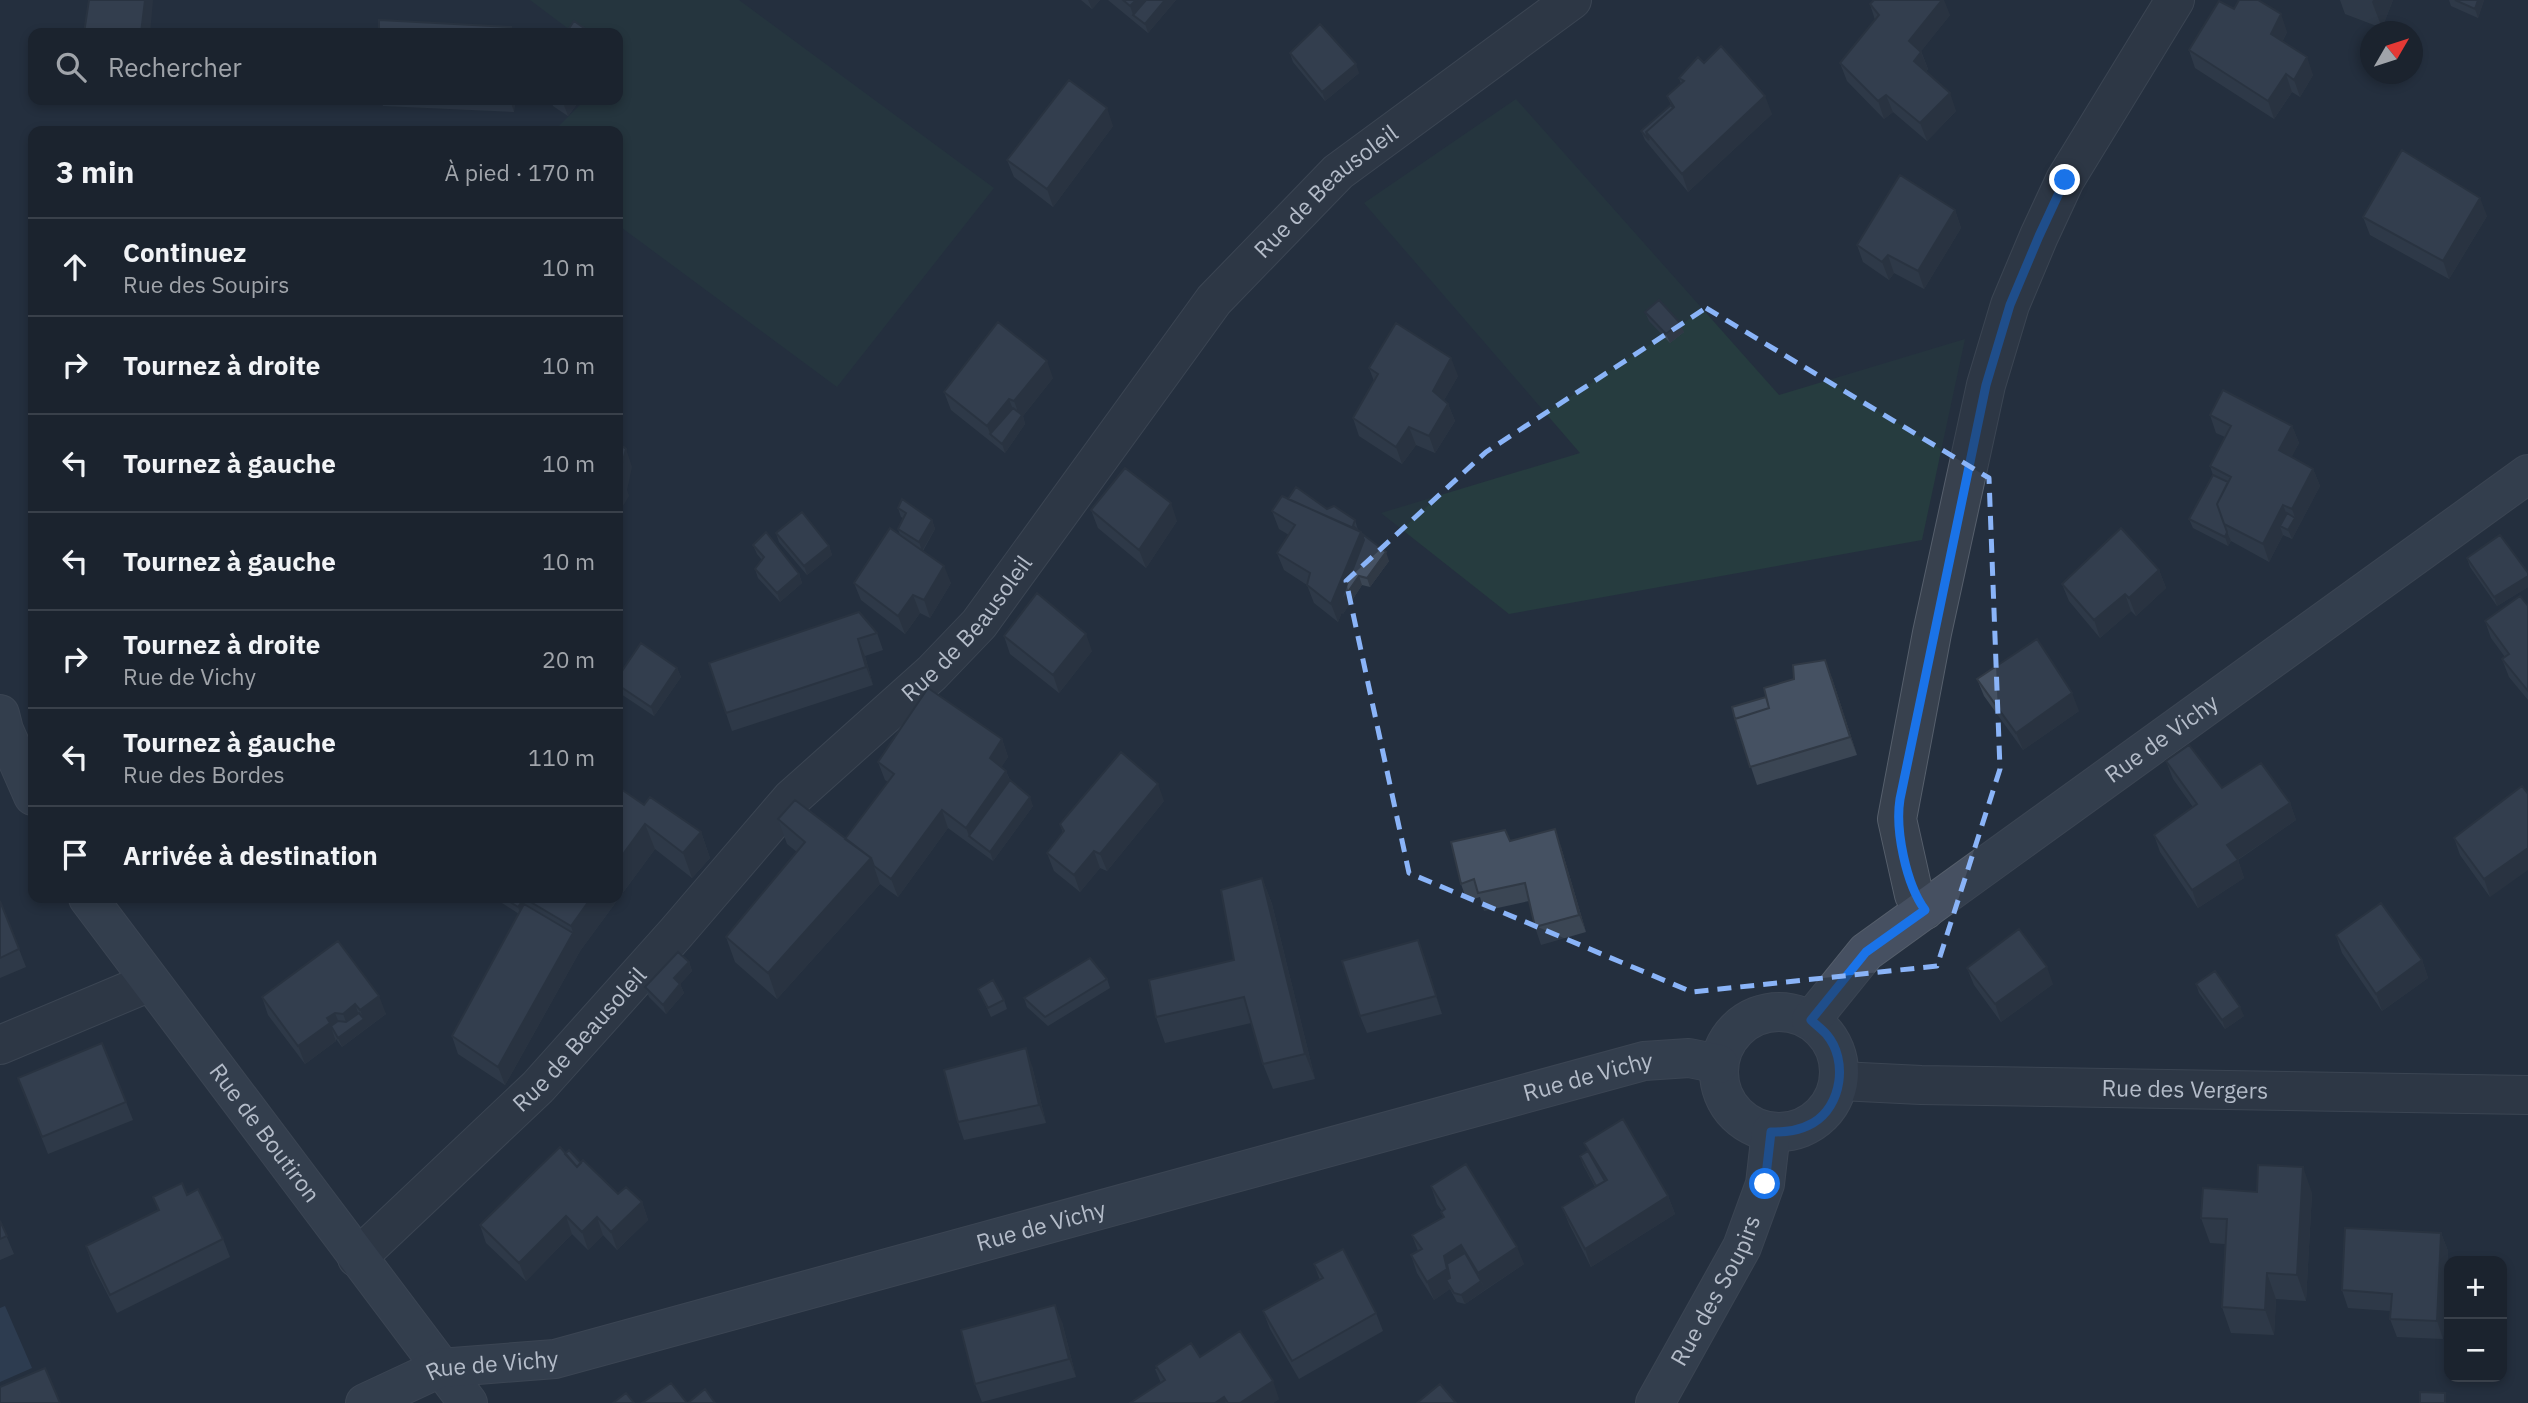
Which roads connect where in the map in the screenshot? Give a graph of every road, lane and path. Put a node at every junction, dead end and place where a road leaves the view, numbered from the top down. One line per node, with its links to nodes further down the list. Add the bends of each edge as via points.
1 (1572, 0): 15 (street, Rue de Beausoleil, via 1338,172 1223,290 979,624 932,673 791,799 538,1087)
2 (2175, 0): 7 (street, via 2065,180 2010,305 1986,385 1897,819 1914,895)
3 (2528, 474): 7 (street, Rue de Vichy)
4 (0, 714): 5 (street)
5 (28, 785)
6 (92, 903): 8 (street, Rue de Boutiron)
7 (1925, 910): 9 (street, Rue de Vichy, via 1866,952)
8 (150, 982): 10 (street); 15 (street, Rue de Boutiron)
9 (1811, 1020): 11 (street, via 1788,1012 1754,1018 1727,1041); 12 (street, via 1828,1036 1838,1058)
10 (0, 1045)
11 (1719, 1064): 14 (street, via 1720,1087 1730,1109 1748,1125); 16 (street, Rue de Vichy, via 1689,1058 1644,1060 555,1359)
12 (1840, 1081): 13 (street, Rue des Vergers); 14 (street, via 1832,1104 1816,1121 1794,1131)
13 (2528, 1095)
14 (1771, 1132): 19 (street, Rue des Soupirs, via 1765,1184 1742,1247)
15 (357, 1258): 16 (street, Rue de Boutiron)
16 (440, 1368): 17 (street, Rue de Vichy); 18 (street, Rue de Boutiron)
17 (365, 1403)
18 (468, 1403)
19 (1655, 1403)

